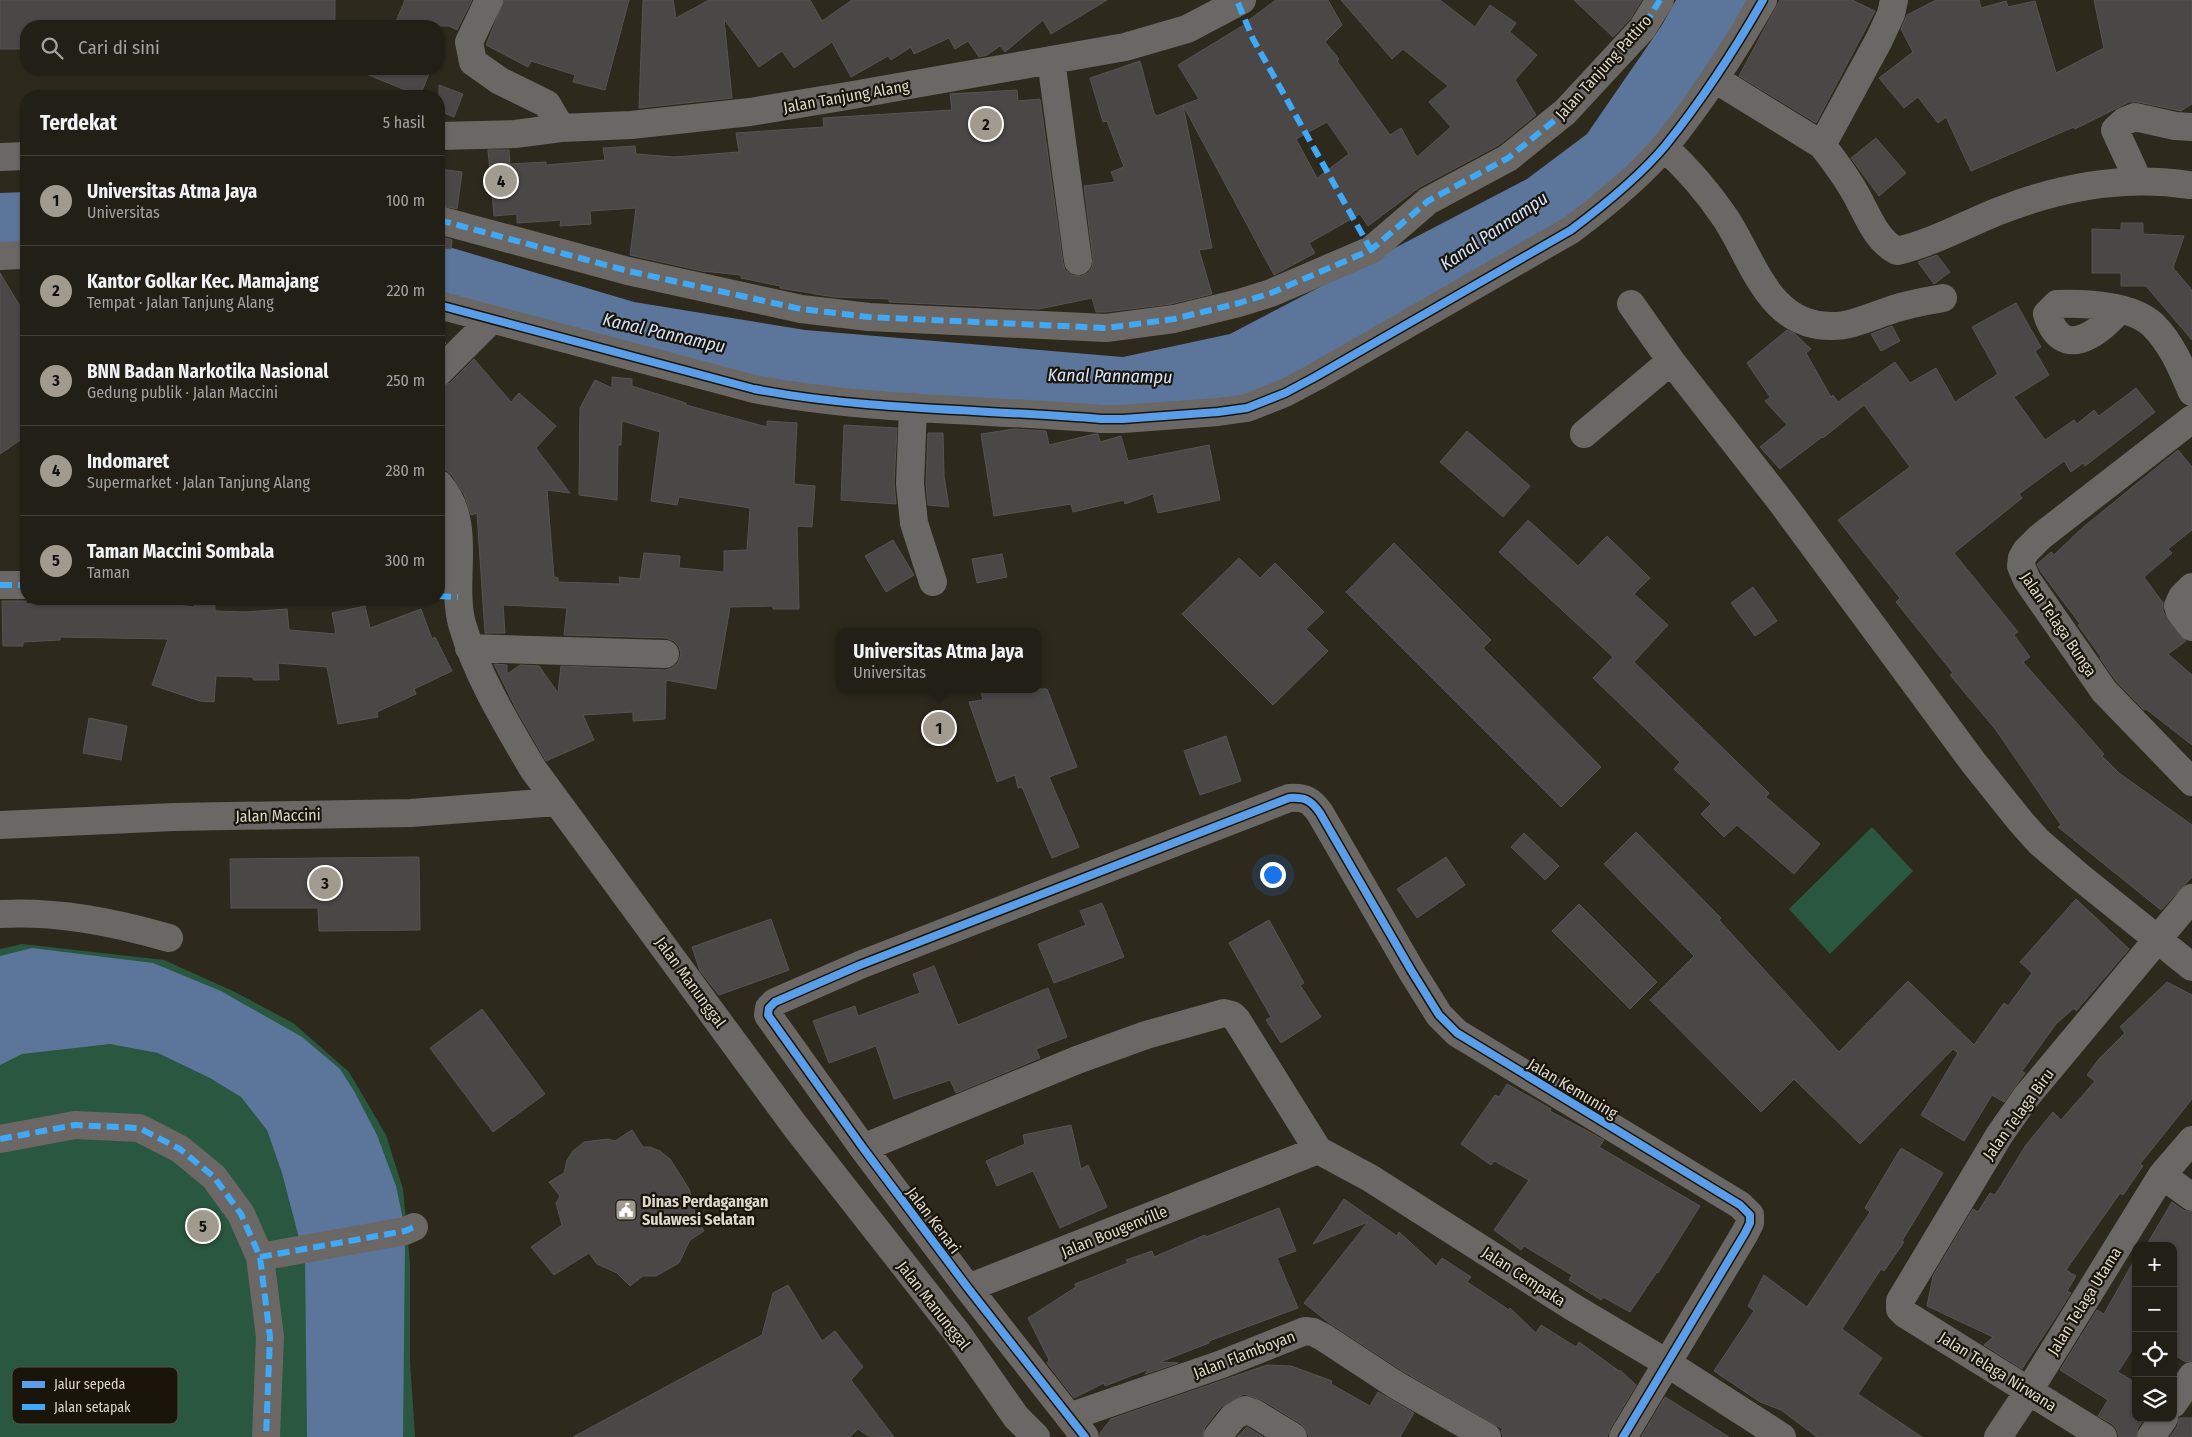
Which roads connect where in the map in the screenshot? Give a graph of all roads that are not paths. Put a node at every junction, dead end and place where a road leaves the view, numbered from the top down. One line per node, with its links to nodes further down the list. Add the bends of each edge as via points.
1 (489, 0): 9 (street, via 469,42 473,62 500,81 547,104)
2 (1660, 0): 17 (street, Jalan Tanjung Pattiro, via 1642,29 1565,112 1508,158 1428,201 1371,250 1271,293 1174,319 1106,328 869,317 801,309 628,271)
3 (1763, 0): 7 (street)
4 (1894, 0): 11 (street, via 1879,40)
5 (1238, 1): 6 (street, Jalan Tanjung Alang, via 1187,29 1125,47)
6 (1051, 60): 9 (street, Jalan Tanjung Alang, via 750,112 631,125); 18 (street)
7 (1715, 79): 11 (street); 12 (street)
8 (2192, 127): 15 (street, via 2135,117 2118,126 2115,130)
9 (561, 128): 10 (street, Jalan Tanjung Alang, via 514,134)
10 (445, 136)
11 (1822, 145): 15 (street, via 1852,186 1879,237 1897,251 2045,195)
12 (1664, 147): 19 (street, via 1704,188 1772,298 1785,311 1798,318 1832,326); 27 (street, via 1619,191 1571,230 1315,377 1247,408 1123,419)
13 (20, 156): 14 (street)
14 (0, 157)
15 (2138, 180): 16 (street)
16 (2189, 185)
17 (445, 222)
18 (1078, 261)
19 (1943, 298)
20 (1632, 304): 24 (street)
21 (445, 307): 23 (street)
22 (2119, 310): 26 (street, via 2135,314 2153,325 2176,355)
23 (492, 319): 25 (street); 27 (street, via 754,389)
24 (1671, 361): 29 (street); 46 (street, via 1782,503 2000,798 2039,842)
25 (445, 366)
26 (2192, 392)
27 (913, 407): 31 (street, via 910,484 914,523)
28 (2192, 419): 39 (street, Jalan Telaga Bunga, via 2040,538 2026,551 2020,566 2104,691)
29 (1584, 434)
30 (445, 491): 35 (street, Jalan Manunggal, via 455,512 460,552)
31 (933, 582)
32 (20, 584): 33 (street)
33 (0, 585)
34 (2192, 587): 36 (street, via 2178,606)
35 (448, 596): 37 (street, Jalan Manunggal, via 462,621)
36 (2192, 627)
37 (469, 648): 38 (street); 40 (street, Jalan Manunggal, via 508,726)
38 (665, 654)
39 (2192, 782)
40 (556, 802): 42 (street, Jalan Maccini, via 411,813 174,817); 65 (street, Jalan Manunggal, via 795,1126 958,1334 1016,1417)
41 (1320, 813): 50 (street, Jalan Kenari, via 1311,801 1301,797 1289,798 775,1002 768,1015); 58 (street, Jalan Kemuning, via 1439,1015 1457,1033 1740,1205 1750,1215 1745,1233)
42 (0, 825)
43 (2192, 898): 46 (street, Jalan Telaga Biru)
44 (0, 914): 45 (street, via 80,917)
45 (169, 938)
46 (2156, 940): 47 (street); 57 (street, Jalan Telaga Biru, via 2026,1097)
47 (2192, 967)
48 (0, 1139): 55 (street, via 74,1125 139,1128 180,1149 214,1177)
49 (2192, 1140): 52 (street, Jalan Telaga Utama)
50 (863, 1148): 51 (street, via 1077,1060 1146,1035 1224,1013 1237,1020); 56 (street, Jalan Kenari)
51 (1318, 1150): 56 (street, Jalan Bougenville); 58 (street, Jalan Cempaka, via 1370,1178)
52 (2162, 1175): 53 (street); 60 (street, Jalan Telaga Utama)
53 (2192, 1197)
54 (410, 1229): 55 (street)
55 (271, 1255): 64 (street)
56 (968, 1288): 63 (street, Jalan Kenari)
57 (1900, 1301): 60 (street, Jalan Telaga Nirwana, via 1900,1309 1905,1314)
58 (1667, 1363): 69 (street); 70 (street, Jalan Cempaka)
59 (2192, 1376): 61 (street)
60 (2030, 1389): 71 (street, Jalan Telaga Utama); 72 (street, Jalan Telaga Nirwana)
61 (2177, 1398)
62 (2161, 1422): 73 (street)
63 (1077, 1427): 68 (street, Jalan Flamboyan, via 1305,1331 1323,1337 1396,1385)
64 (266, 1437)
65 (1036, 1437)
66 (1217, 1437): 67 (street, via 1234,1417 1245,1410)
67 (1293, 1437)
68 (1487, 1437)
69 (1622, 1437)
70 (1782, 1437)
71 (1998, 1437)
72 (2103, 1437)
73 (2151, 1437)

